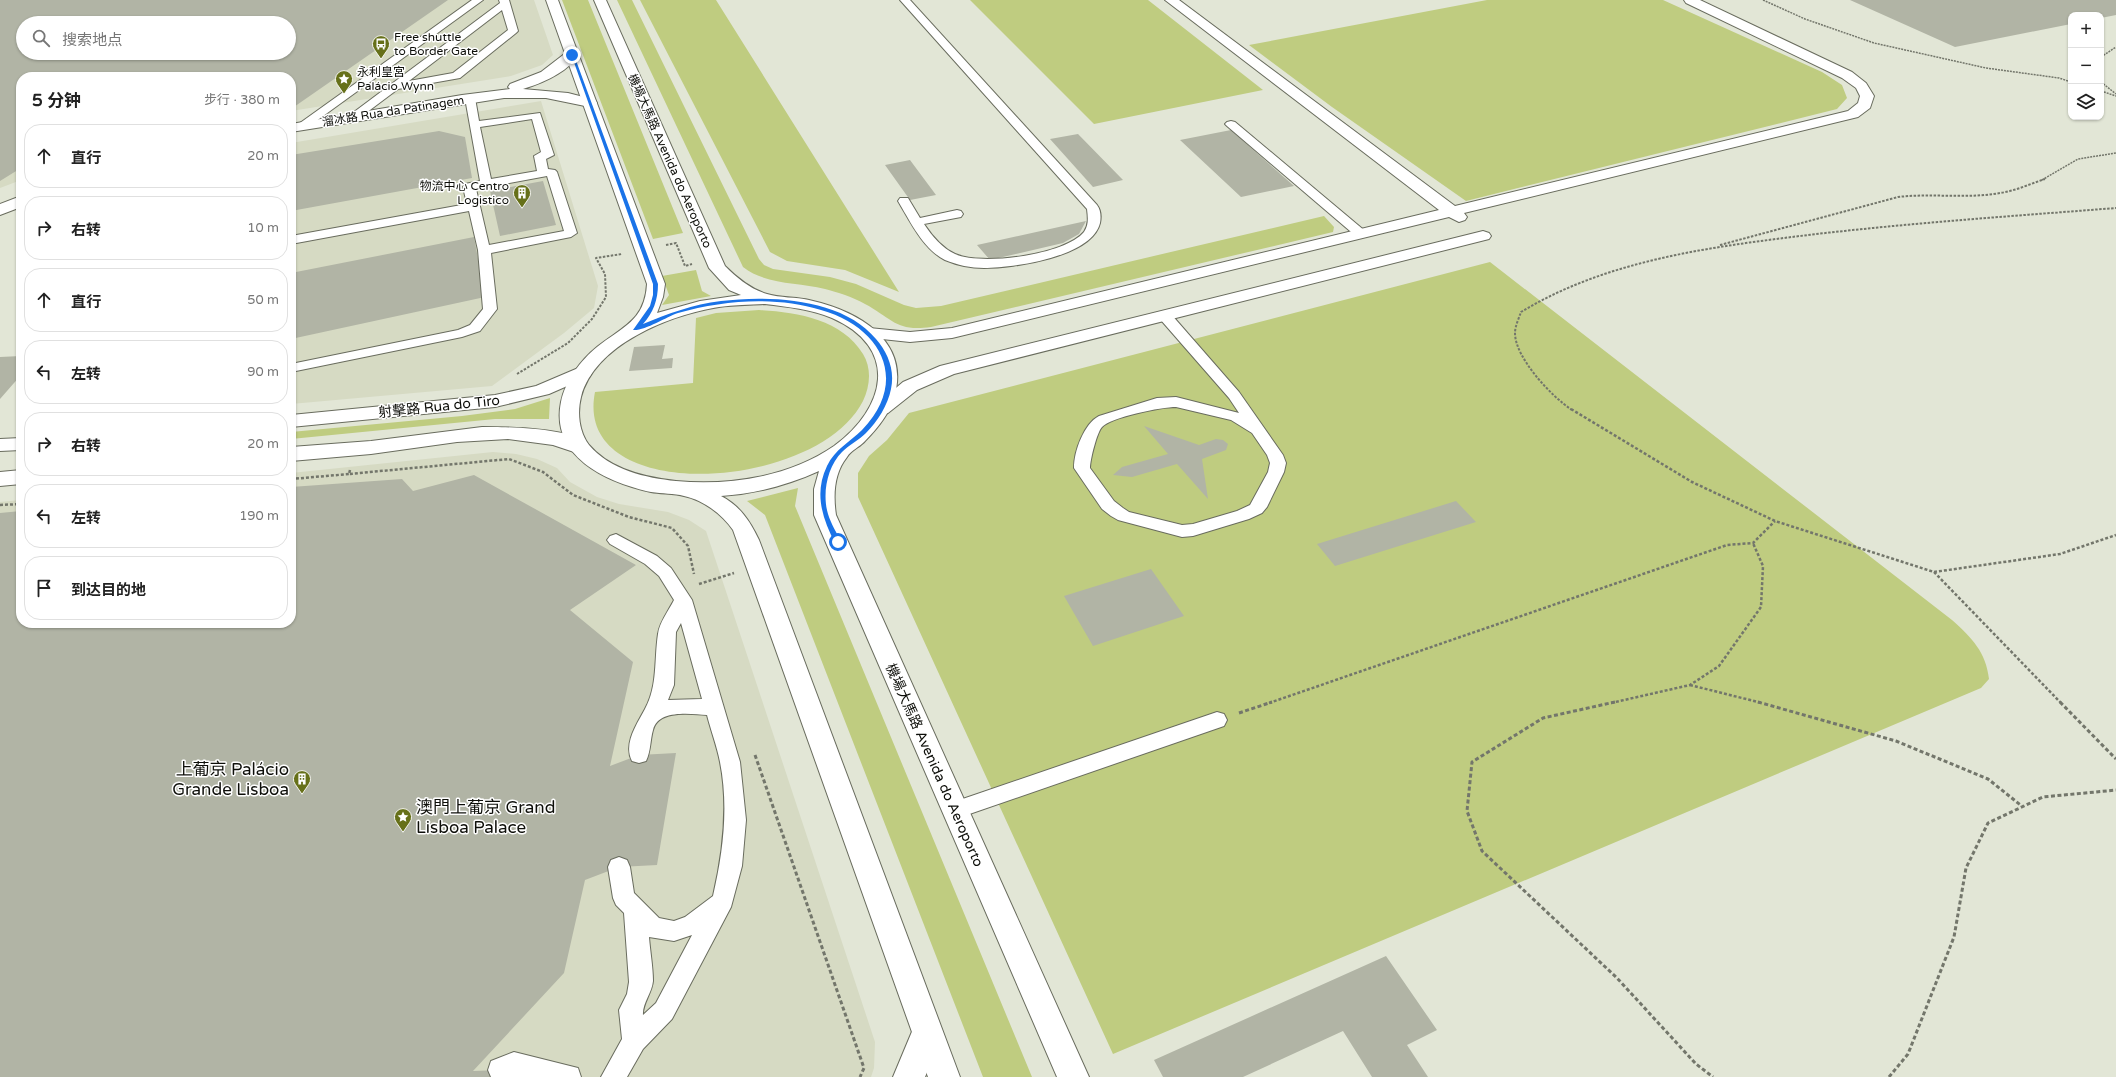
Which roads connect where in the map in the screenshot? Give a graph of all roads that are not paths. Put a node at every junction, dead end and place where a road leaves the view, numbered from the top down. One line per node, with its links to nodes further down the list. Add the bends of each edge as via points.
1 (478, 0): 16 (lane)
2 (552, 0): 8 (street)
3 (600, 0): 29 (street, 機場大馬路 Avenida do Aeroporto, via 717,268 735,286)
4 (905, 0): 25 (lane, via 1093,208 1095,216 1090,233 1065,249 1018,261 989,264 961,261 941,252)
5 (1171, 0): 23 (street)
6 (1690, 0): 23 (street, via 1847,75 1861,86 1867,96 1865,105 1853,114)
7 (504, 2): 9 (lane); 9 (lane, via 513,32 456,76)
8 (572, 55): 10 (street, 溜冰路 Rua da Patinagem, via 558,69 538,80); 12 (street)
9 (395, 86): 13 (lane)
10 (495, 94): 11 (street, 溜冰路 Rua da Patinagem); 12 (street, 溜冰路 Rua da Patinagem, via 549,93)
11 (470, 98): 13 (street, 溜冰路 Rua da Patinagem); 15 (lane)
12 (590, 103): 31 (street, via 656,284 652,306 646,318)
13 (354, 117): 16 (street, 溜冰路 Rua da Patinagem)
14 (1231, 124): 26 (lane)
15 (474, 125): 17 (lane, via 536,115 548,155 540,156); 18 (lane)
16 (298, 126)
17 (543, 173): 18 (lane); 28 (lane, via 550,172 571,233)
18 (486, 183): 21 (lane, via 469,187)
19 (904, 201): 25 (lane)
20 (16, 203): 22 (street)
21 (473, 207): 27 (lane); 28 (lane)
22 (0, 210)
23 (1452, 212): 26 (street); 30 (street, via 1483,236)
24 (957, 214): 25 (lane)
25 (917, 222)
26 (1361, 234): 32 (street, via 952,333 910,337)
27 (296, 239)
28 (484, 250): 33 (lane, via 490,309 474,328 462,333)
29 (765, 299): 31 (street, via 713,304 676,312); 32 (street, via 796,302 824,309 849,319)
30 (1165, 316): 35 (street, via 947,370 910,386); 37 (lane, via 1234,395)
31 (635, 329): 34 (street, via 605,349)
32 (869, 333): 35 (street, via 882,349 889,368 889,388)
33 (296, 367)
34 (583, 372): 36 (street, 射擊路 Rua do Tiro, via 542,390 495,401); 40 (street, via 570,397 569,423)
35 (881, 410): 41 (street, via 864,431)
36 (296, 421)
37 (1256, 429): 37 (lane, via 1278,463 1262,503 1243,515 1193,530 1168,528 1124,516 1108,505 1082,468 1082,461 1097,423 1157,403 1176,402 1236,417)
38 (16, 444): 39 (street)
39 (0, 445)
40 (580, 447): 42 (street, via 544,435 497,433); 45 (street, via 606,469 643,484)
41 (840, 451): 45 (street, via 807,468 770,481 729,489); 52 (street, 機場大馬路 Avenida do Aeroporto, via 830,466 824,482 822,498 825,515)
42 (296, 456)
43 (16, 477): 44 (street)
44 (0, 479)
45 (689, 490): 56 (street, via 708,497 724,508 738,520 748,535 757,566)
46 (616, 540): 47 (lane, via 665,572)
47 (683, 600): 48 (lane); 49 (lane, via 667,632 664,685)
48 (714, 708): 49 (lane, via 672,708); 54 (lane, via 730,762 734,792 731,866)
49 (653, 713): 51 (lane, via 645,724)
50 (1217, 720): 52 (lane)
51 (639, 755)
52 (955, 810): 63 (street, 機場大馬路 Avenida do Aeroporto)
53 (619, 867): 55 (lane, via 624,898)
54 (723, 900): 55 (lane, via 692,925 674,931 653,928); 57 (lane, via 664,1011)
55 (635, 910): 57 (lane, via 641,982 631,1010)
56 (928, 1033): 61 (street); 62 (street)
57 (634, 1041): 60 (lane)
58 (500, 1070): 59 (lane, via 514,1064)
59 (569, 1077)
60 (613, 1077)
61 (909, 1077)
62 (944, 1077)
63 (1073, 1077)

